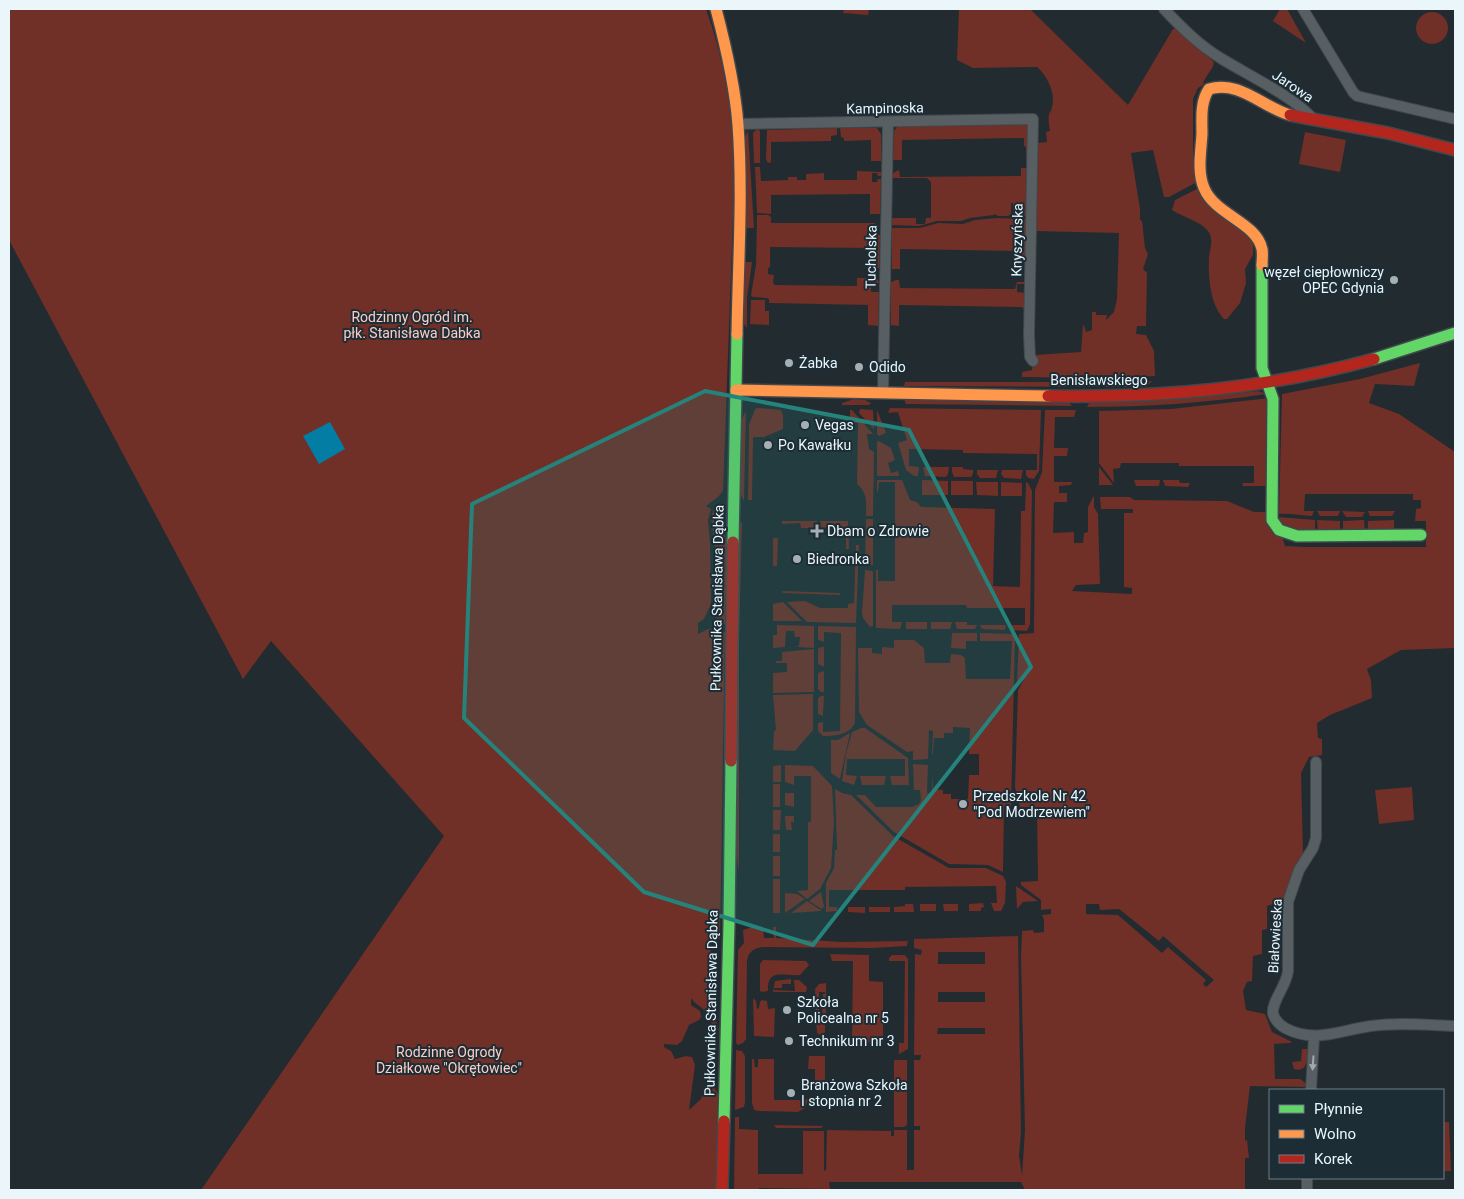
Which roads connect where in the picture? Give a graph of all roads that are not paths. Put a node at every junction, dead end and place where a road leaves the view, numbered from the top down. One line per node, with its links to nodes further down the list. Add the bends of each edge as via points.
1 (716, 9): 8 (street, Pułkownika Stanisława Dąbka, via 726,46)
2 (1164, 9): 6 (street, Jarowa, via 1199,43 1294,102)
3 (1303, 9): 5 (street, via 1357,96)
4 (1033, 119): 7 (street, Kampinoska); 11 (street, Knyszyńska, via 1029,335)
5 (1455, 119)
6 (1314, 120): 9 (street, Jarowa); 12 (street, via 1277,111 1245,93 1222,85 1209,89 1203,100 1204,189 1214,203 1257,238 1262,249 1262,368)
7 (888, 122): 8 (street, Kampinoska); 14 (street, Tucholska)
8 (738, 124): 13 (street, Pułkownika Stanisława Dąbka, via 740,235)
9 (1455, 150)
10 (1455, 333): 12 (street, Benisławskiego, via 1390,356)
11 (1033, 361)
12 (1268, 382): 14 (street, Benisławskiego, via 1158,394); 15 (street, via 1273,399 1271,516 1279,530 1297,536)
13 (736, 390): 14 (street, Benisławskiego); 20 (street, Pułkownika Stanisława Dąbka)
14 (883, 392)
15 (1421, 535)
16 (1316, 762): 18 (street, Białowieska, via 1316,838 1314,848 1299,870 1288,902 1288,979 1273,1012 1282,1026 1296,1034)
17 (1455, 1026): 18 (street, Białowieska, via 1371,1026)
18 (1314, 1036): 19 (street, one-way to 19)
19 (1311, 1089)
20 (722, 1190)

